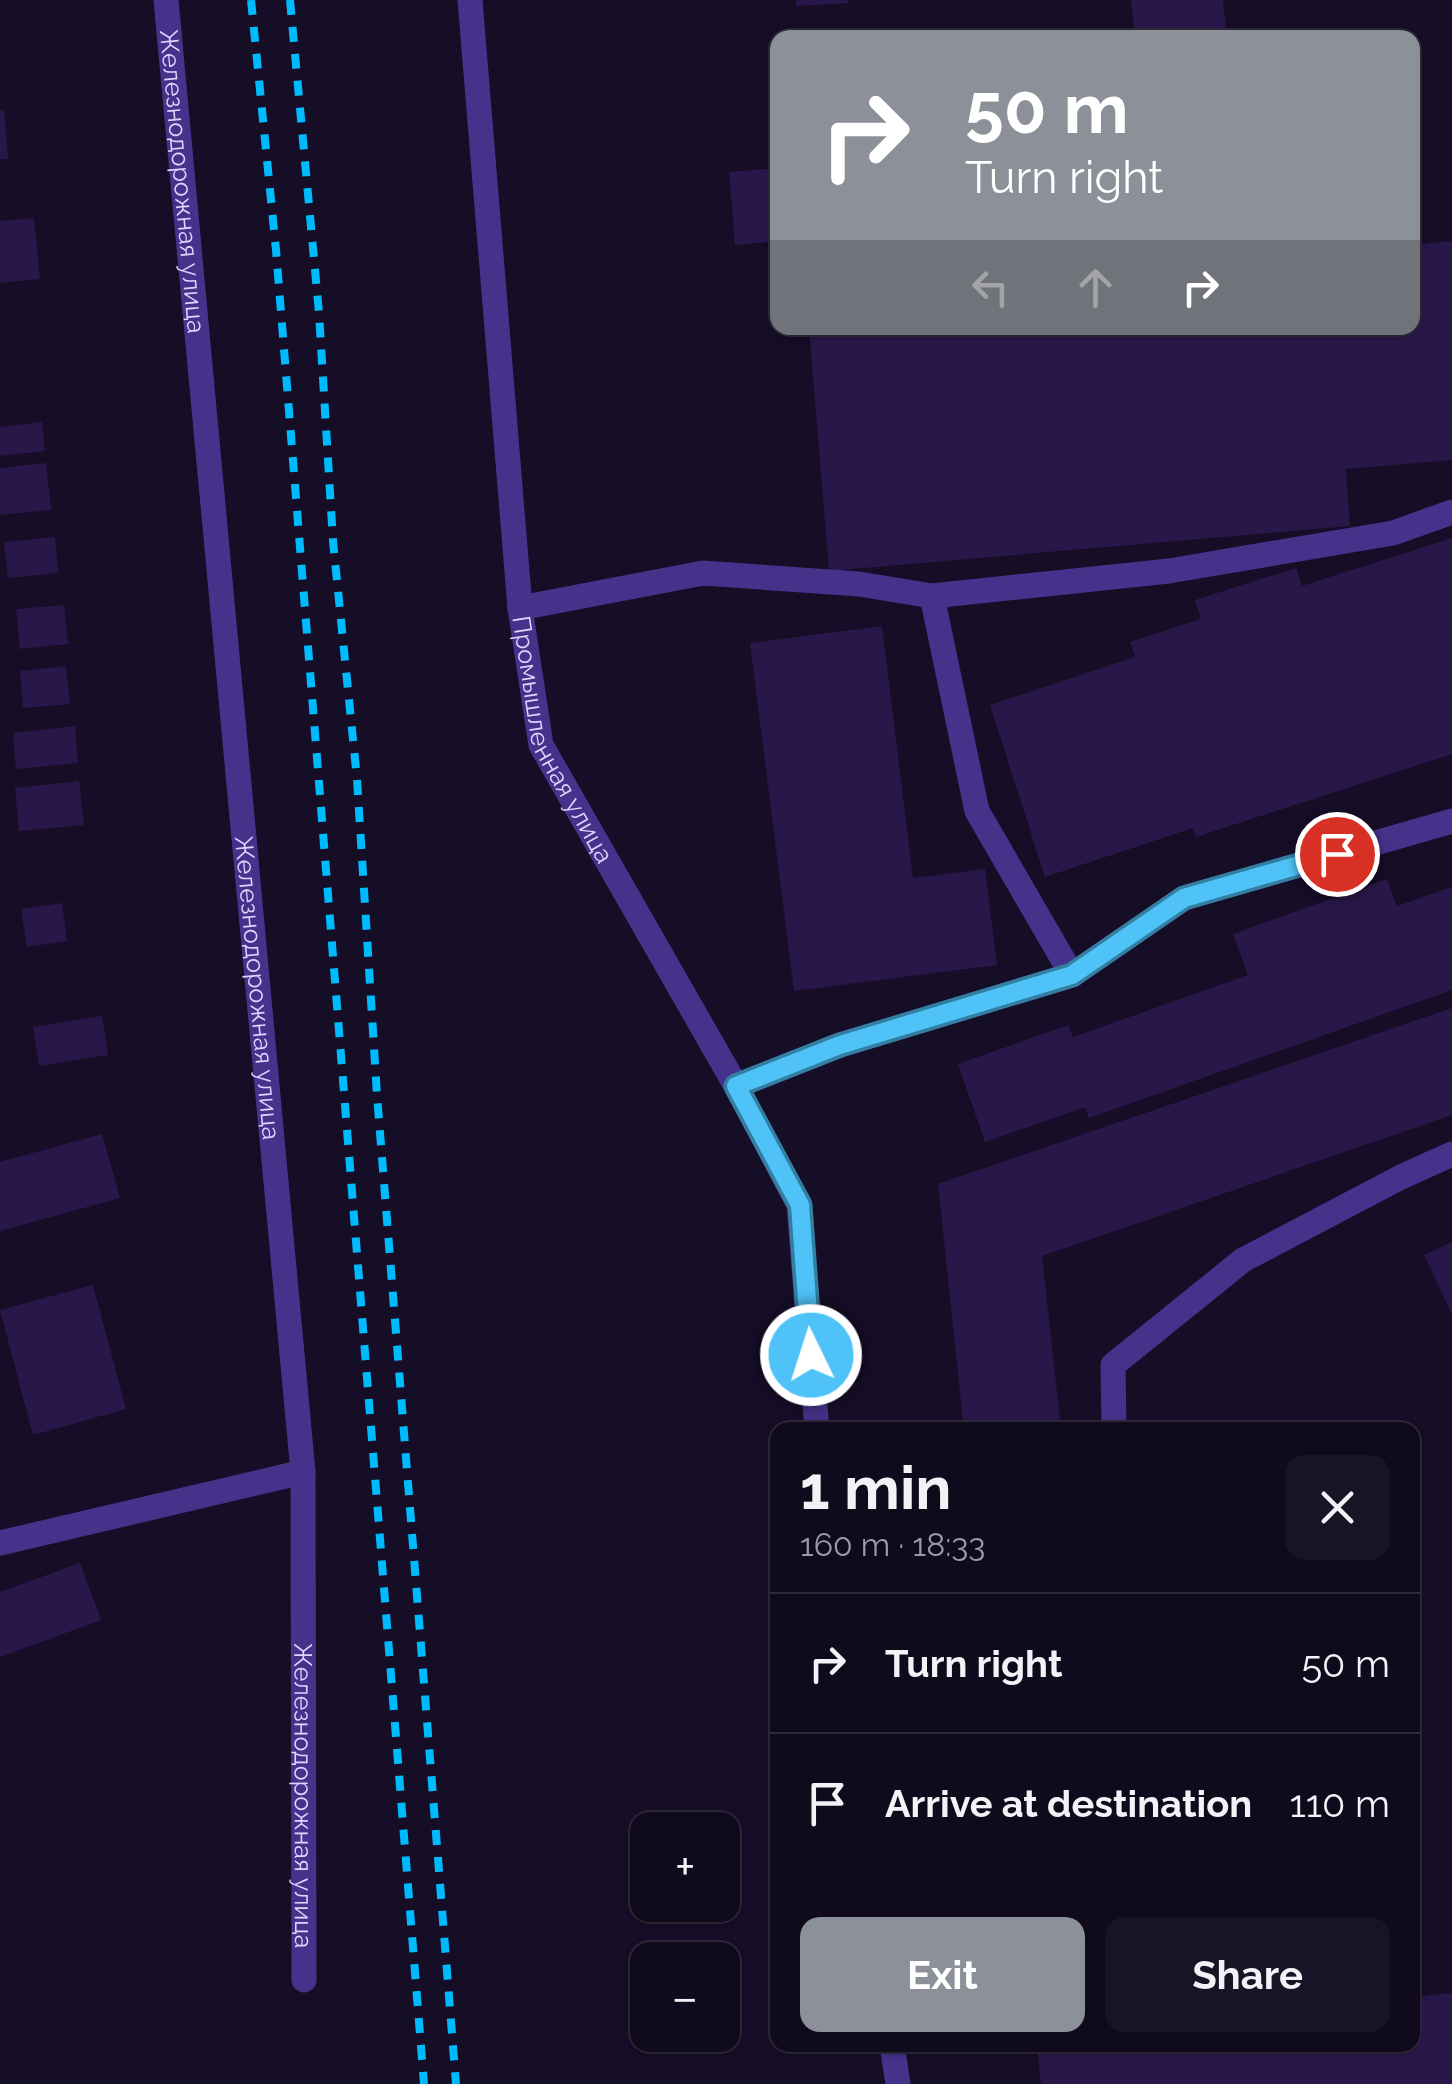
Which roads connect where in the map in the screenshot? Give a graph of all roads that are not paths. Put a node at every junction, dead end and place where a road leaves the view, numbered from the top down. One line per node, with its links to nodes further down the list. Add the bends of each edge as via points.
1 (166, 0): 12 (street, Железнодорожная улица)
2 (470, 0): 5 (street, Промышленная улица)
3 (1452, 512): 4 (street, via 1393,533 1169,571)
4 (932, 596): 5 (street, via 703,574); 7 (street, via 977,811)
5 (520, 608): 8 (street, Промышленная улица, via 541,744)
6 (1452, 821): 7 (street, via 1184,898)
7 (1072, 975): 8 (street, via 840,1045)
8 (736, 1086): 10 (street, Промышленная улица, via 800,1205)
9 (1452, 1154): 11 (street, via 1243,1260 1113,1364)
10 (816, 1422)
11 (1114, 1422)
12 (303, 1472): 13 (street); 14 (street, Железнодорожная улица)
13 (0, 1543)
14 (304, 1980)
15 (893, 2052): 16 (street)
16 (898, 2084)

